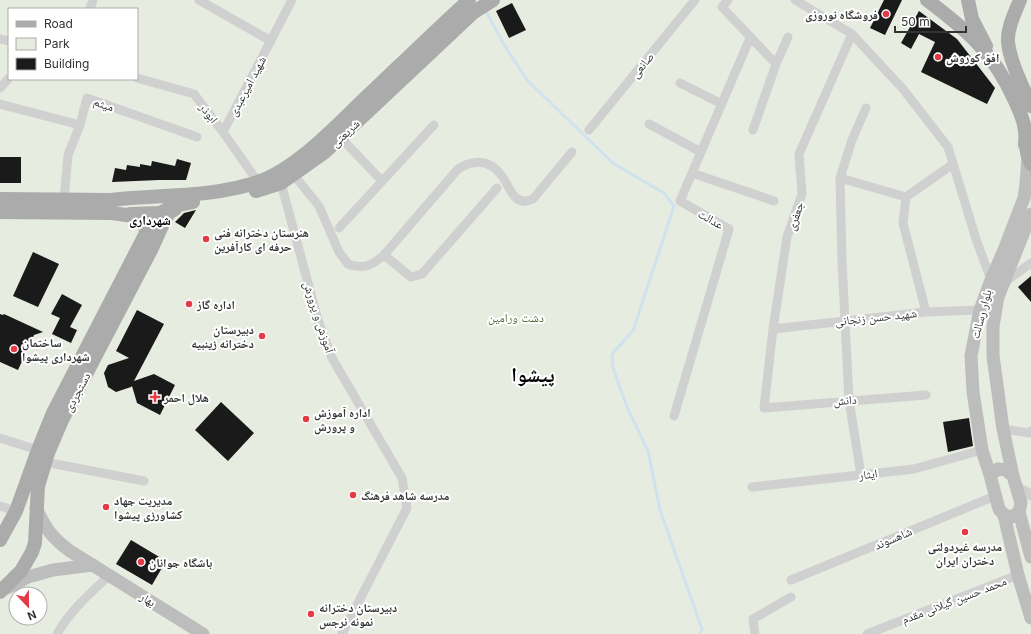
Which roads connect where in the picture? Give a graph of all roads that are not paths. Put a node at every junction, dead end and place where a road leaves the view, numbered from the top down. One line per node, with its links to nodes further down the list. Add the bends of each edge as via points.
1 (200, 0): 14 (street, شهید امیرعبدی)
2 (292, 0): 14 (street, شهید امیرعبدی)
3 (469, 0): 41 (main road, شریعتی, via 316,145 275,174)
4 (494, 0): 32 (main road, شریعتی, via 474,12)
5 (695, 0): 28 (street, صانعی)
6 (728, 0): 13 (street, via 722,7)
7 (795, 0): 11 (street)
8 (927, 0): 16 (main road, via 973,38)
9 (968, 0): 16 (main road, via 972,19)
10 (1020, 0): 23 (main road, via 1008,41)
11 (852, 34): 36 (street, via 903,89 948,147); 65 (street, جعفری, via 799,154 802,194 787,236)
12 (788, 37): 15 (street)
13 (750, 38): 15 (street); 22 (street, عدالت)
14 (271, 41): 30 (street, شهید امیرعبدی)
15 (776, 64): 29 (street)
16 (998, 69): 33 (main road, via 1008,84 1022,116)
17 (138, 78): 30 (street, ابوذر, via 194,94)
18 (8, 79): 20 (street)
19 (680, 83): 22 (street)
20 (0, 88)
21 (0, 104): 27 (street)
22 (722, 104): 35 (street, عدالت)
23 (1031, 106)
24 (866, 108): 39 (street)
25 (434, 124): 40 (street)
26 (649, 124): 35 (street)
27 (80, 125): 31 (street, میثم, via 87,98); 48 (street, میثم, via 68,155)
28 (589, 130)
29 (753, 130)
30 (223, 132): 41 (street, ابوذر)
31 (197, 137)
32 (340, 138): 38 (main road, شریعتی); 40 (street)
33 (1029, 150): 60 (main road, بلوار رسالت, via 1022,207)
34 (572, 152): 58 (street, via 533,199 528,201 512,195 502,176 483,162 468,163 458,168)
35 (701, 152): 37 (street, عدالت)
36 (953, 164): 45 (street); 60 (street)
37 (692, 173): 49 (street); 69 (street, عدالت, via 680,201 729,229)
38 (293, 174): 42 (main road, شریعتی); 58 (street, via 319,206 339,252 348,264 366,266)
39 (840, 178): 45 (street); 64 (street)
40 (382, 181): 55 (street)
41 (258, 182): 44 (main road, شریعتی, via 187,195)
42 (280, 183): 50 (main road, شریعتی, via 260,191); 98 (street, آموزش و پرورش, via 318,320 332,358 402,478 408,508)
43 (497, 188): 58 (street, via 422,274 411,277)
44 (160, 196): 46 (main road, شریعتی); 51 (main road, via 166,201 167,206)
45 (906, 197): 63 (street, via 903,223)
46 (123, 198): 48 (main road); 54 (main road, via 118,201 116,208)
47 (0, 199): 48 (main road)
48 (64, 199)
49 (774, 201)
50 (186, 203): 51 (main road, شریعتی); 56 (main road, دستجردی, via 170,213)
51 (163, 211): 54 (main road, شریعتی); 56 (main road, via 158,216)
52 (0, 212): 54 (main road)
53 (1031, 214): 61 (main road, بلوار رسالت)
54 (123, 215): 57 (main road, دستجردی, via 136,217 146,226)
55 (339, 228)
56 (160, 230): 57 (main road, دستجردی)
57 (145, 248): 74 (main road, دستجردی, via 78,377 62,420)
58 (384, 255)
59 (1031, 263): 61 (street)
60 (991, 280): 62 (main road, بلوار رسالت)
61 (1004, 282): 70 (main road, بلوار رسالت, via 998,297 993,326 993,356)
62 (980, 310): 63 (street, شهید حسن زنجانی); 73 (main road, بلوار رسالت, via 971,356 973,392)
63 (926, 312): 64 (street, شهید حسن زنجانی)
64 (845, 321): 65 (street, شهید حسن زنجانی); 67 (street)
65 (772, 328): 68 (street, جعفری)
66 (926, 395): 67 (street, دانش)
67 (849, 400): 68 (street, دانش); 75 (street)
68 (764, 408)
69 (674, 416)
70 (1002, 429): 71 (street, via 1028,433); 78 (main road, بلوار رسالت)
71 (1031, 431)
72 (0, 438): 74 (street)
73 (982, 450): 75 (street, ایثار, via 914,469); 76 (main road, بلوار رسالت)
74 (42, 456): 77 (street); 83 (main road, دستجردی); 84 (main road, دستجردی)
75 (861, 475): 79 (street, ایثار)
76 (990, 475): 78 (main road, via 998,469 1006,470); 81 (main road, بلوار رسالت)
77 (144, 481)
78 (1014, 481): 80 (street); 85 (main road, بلوار رسالت, via 1021,503)
79 (752, 487)
80 (1031, 495)
81 (995, 496): 86 (main road, بلوار رسالت); 92 (street, شاهسوند)
82 (0, 506): 84 (street)
83 (36, 508): 89 (main road, بهار, via 55,540); 93 (main road, دستجردی, via 35,543 32,552 22,571)
84 (16, 511): 87 (main road, دستجردی)
85 (1019, 512): 86 (main road, via 1012,517); 88 (main road)
86 (1004, 515): 91 (main road)
87 (0, 540)
88 (1031, 557)
89 (93, 565): 90 (main road, بهار); 93 (main road, via 47,571 28,577)
90 (110, 575): 96 (street, via 65,619); 97 (main road, بهار)
91 (1018, 575): 95 (main road); 100 (street, محمد حسین گیلانی مقدم)
92 (791, 580)
93 (0, 592)
94 (791, 597): 99 (street, via 753,618)
95 (1031, 618)
96 (57, 634)
97 (203, 634)
98 (342, 634)
99 (755, 634)
100 (867, 634)

